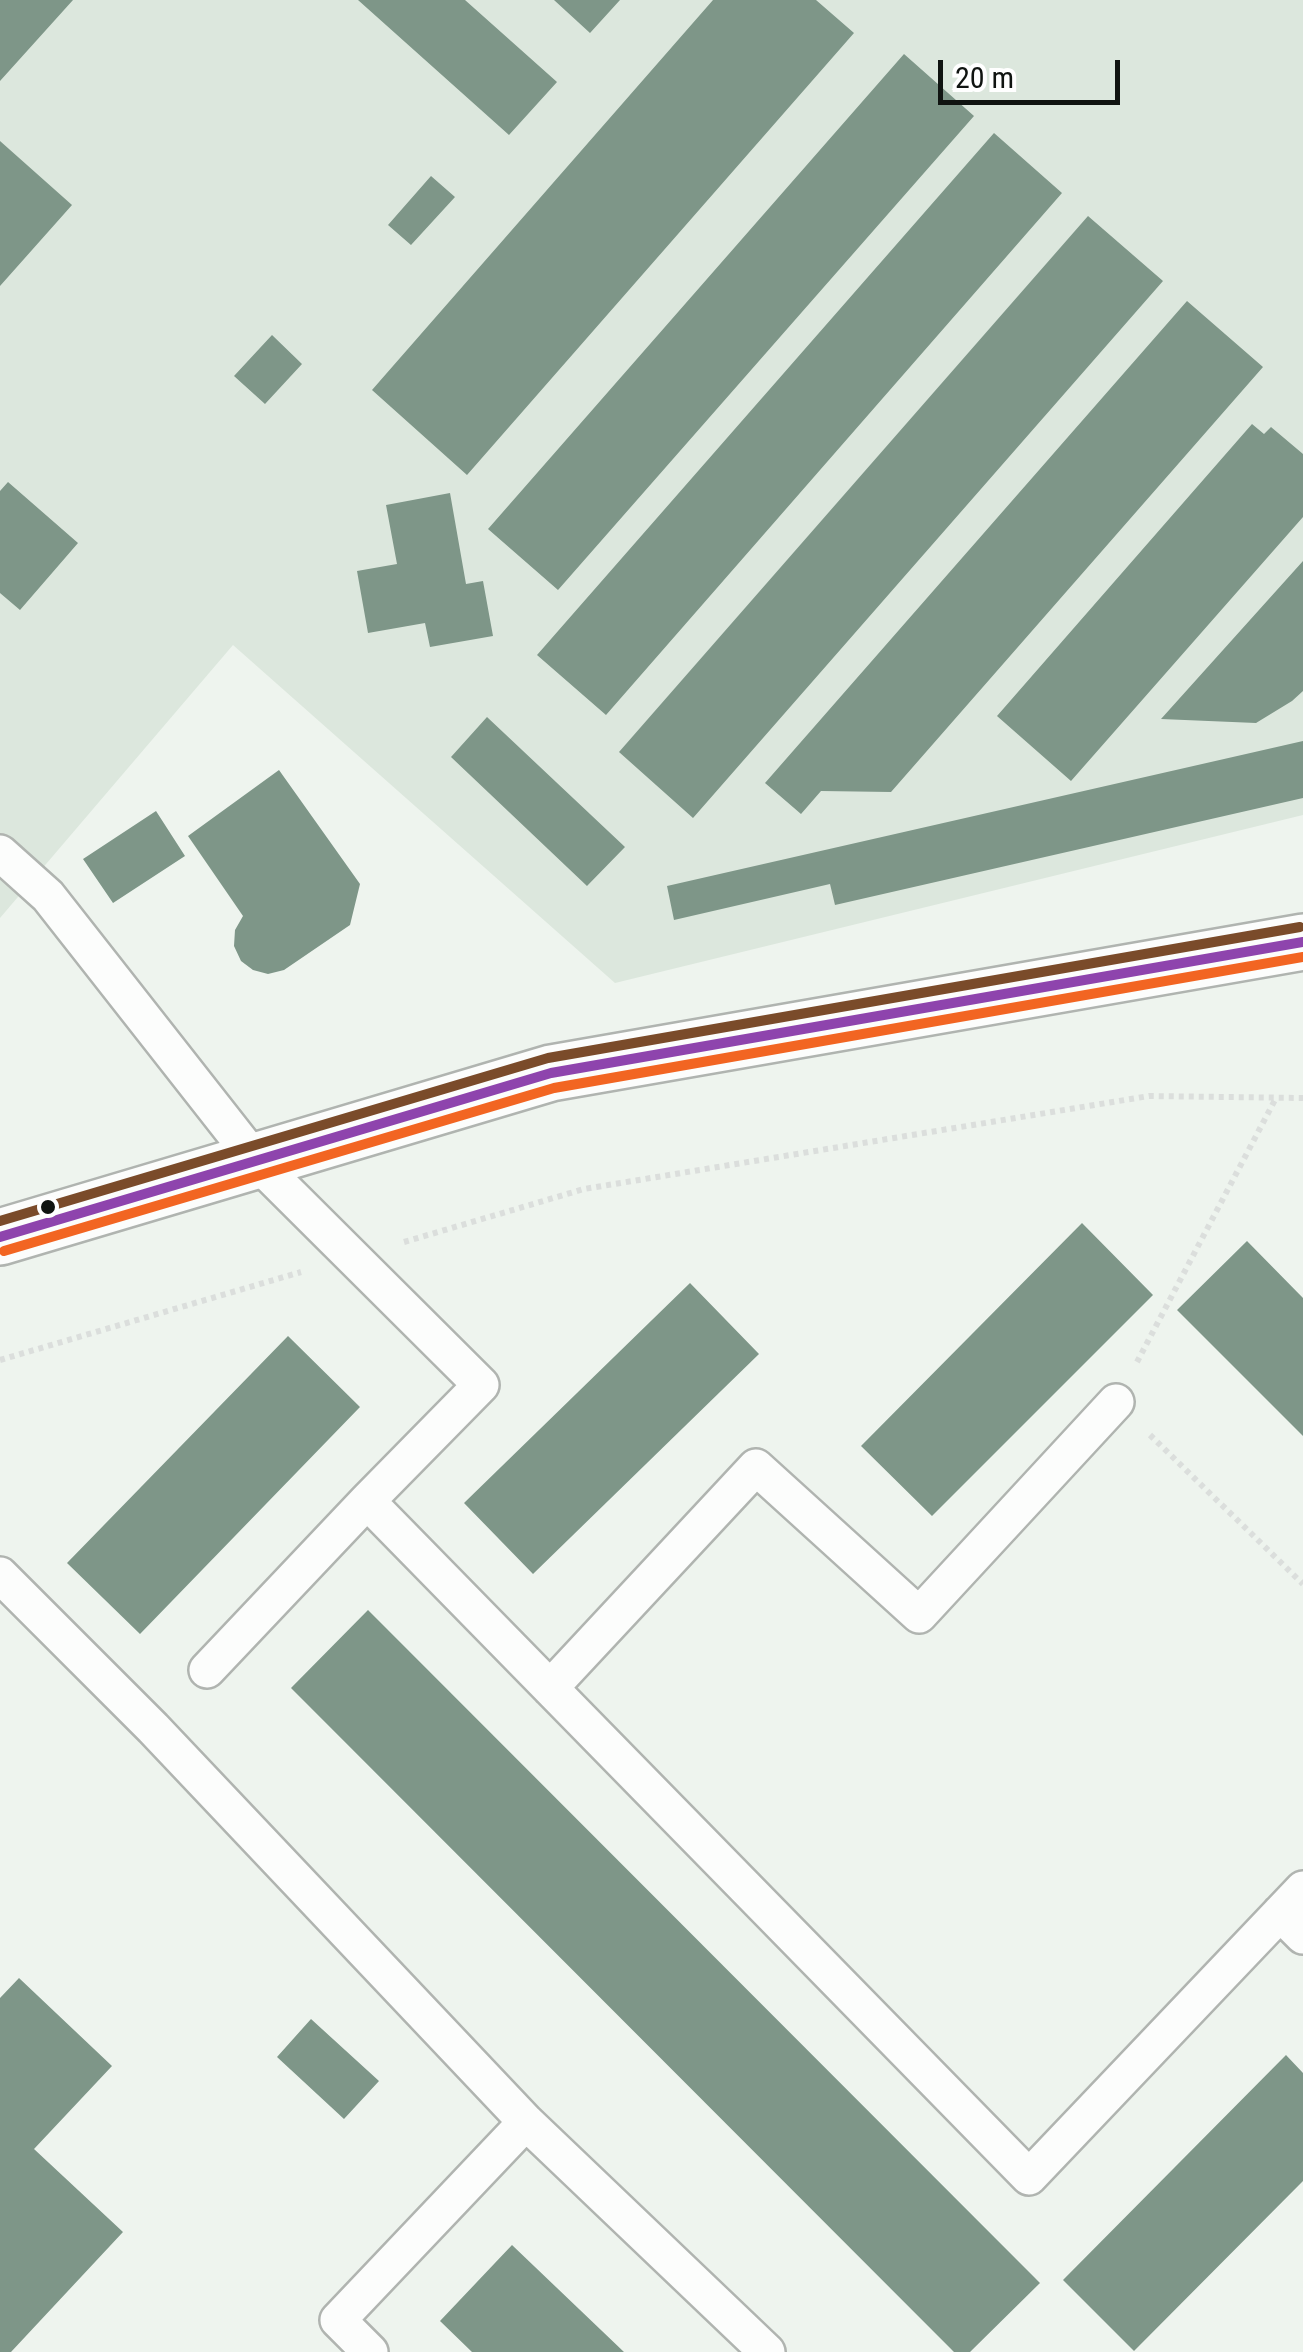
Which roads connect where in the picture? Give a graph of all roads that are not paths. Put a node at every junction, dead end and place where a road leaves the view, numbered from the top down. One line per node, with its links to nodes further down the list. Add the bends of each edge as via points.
1 (0, 853): 3 (lane, via 48,896)
2 (1303, 942): 3 (street, via 551,1073)
3 (256, 1161): 4 (street); 6 (lane, via 480,1385)
4 (0, 1237)
5 (1116, 1402): 9 (lane, via 918,1615 756,1467)
6 (367, 1501): 8 (lane); 9 (lane)
7 (0, 1575): 11 (lane)
8 (207, 1670)
9 (550, 1688): 10 (lane, via 1029,2177)
10 (1295, 1912)
11 (526, 2122): 12 (lane, via 338,2320); 13 (lane)
12 (370, 2352)
13 (767, 2352)

